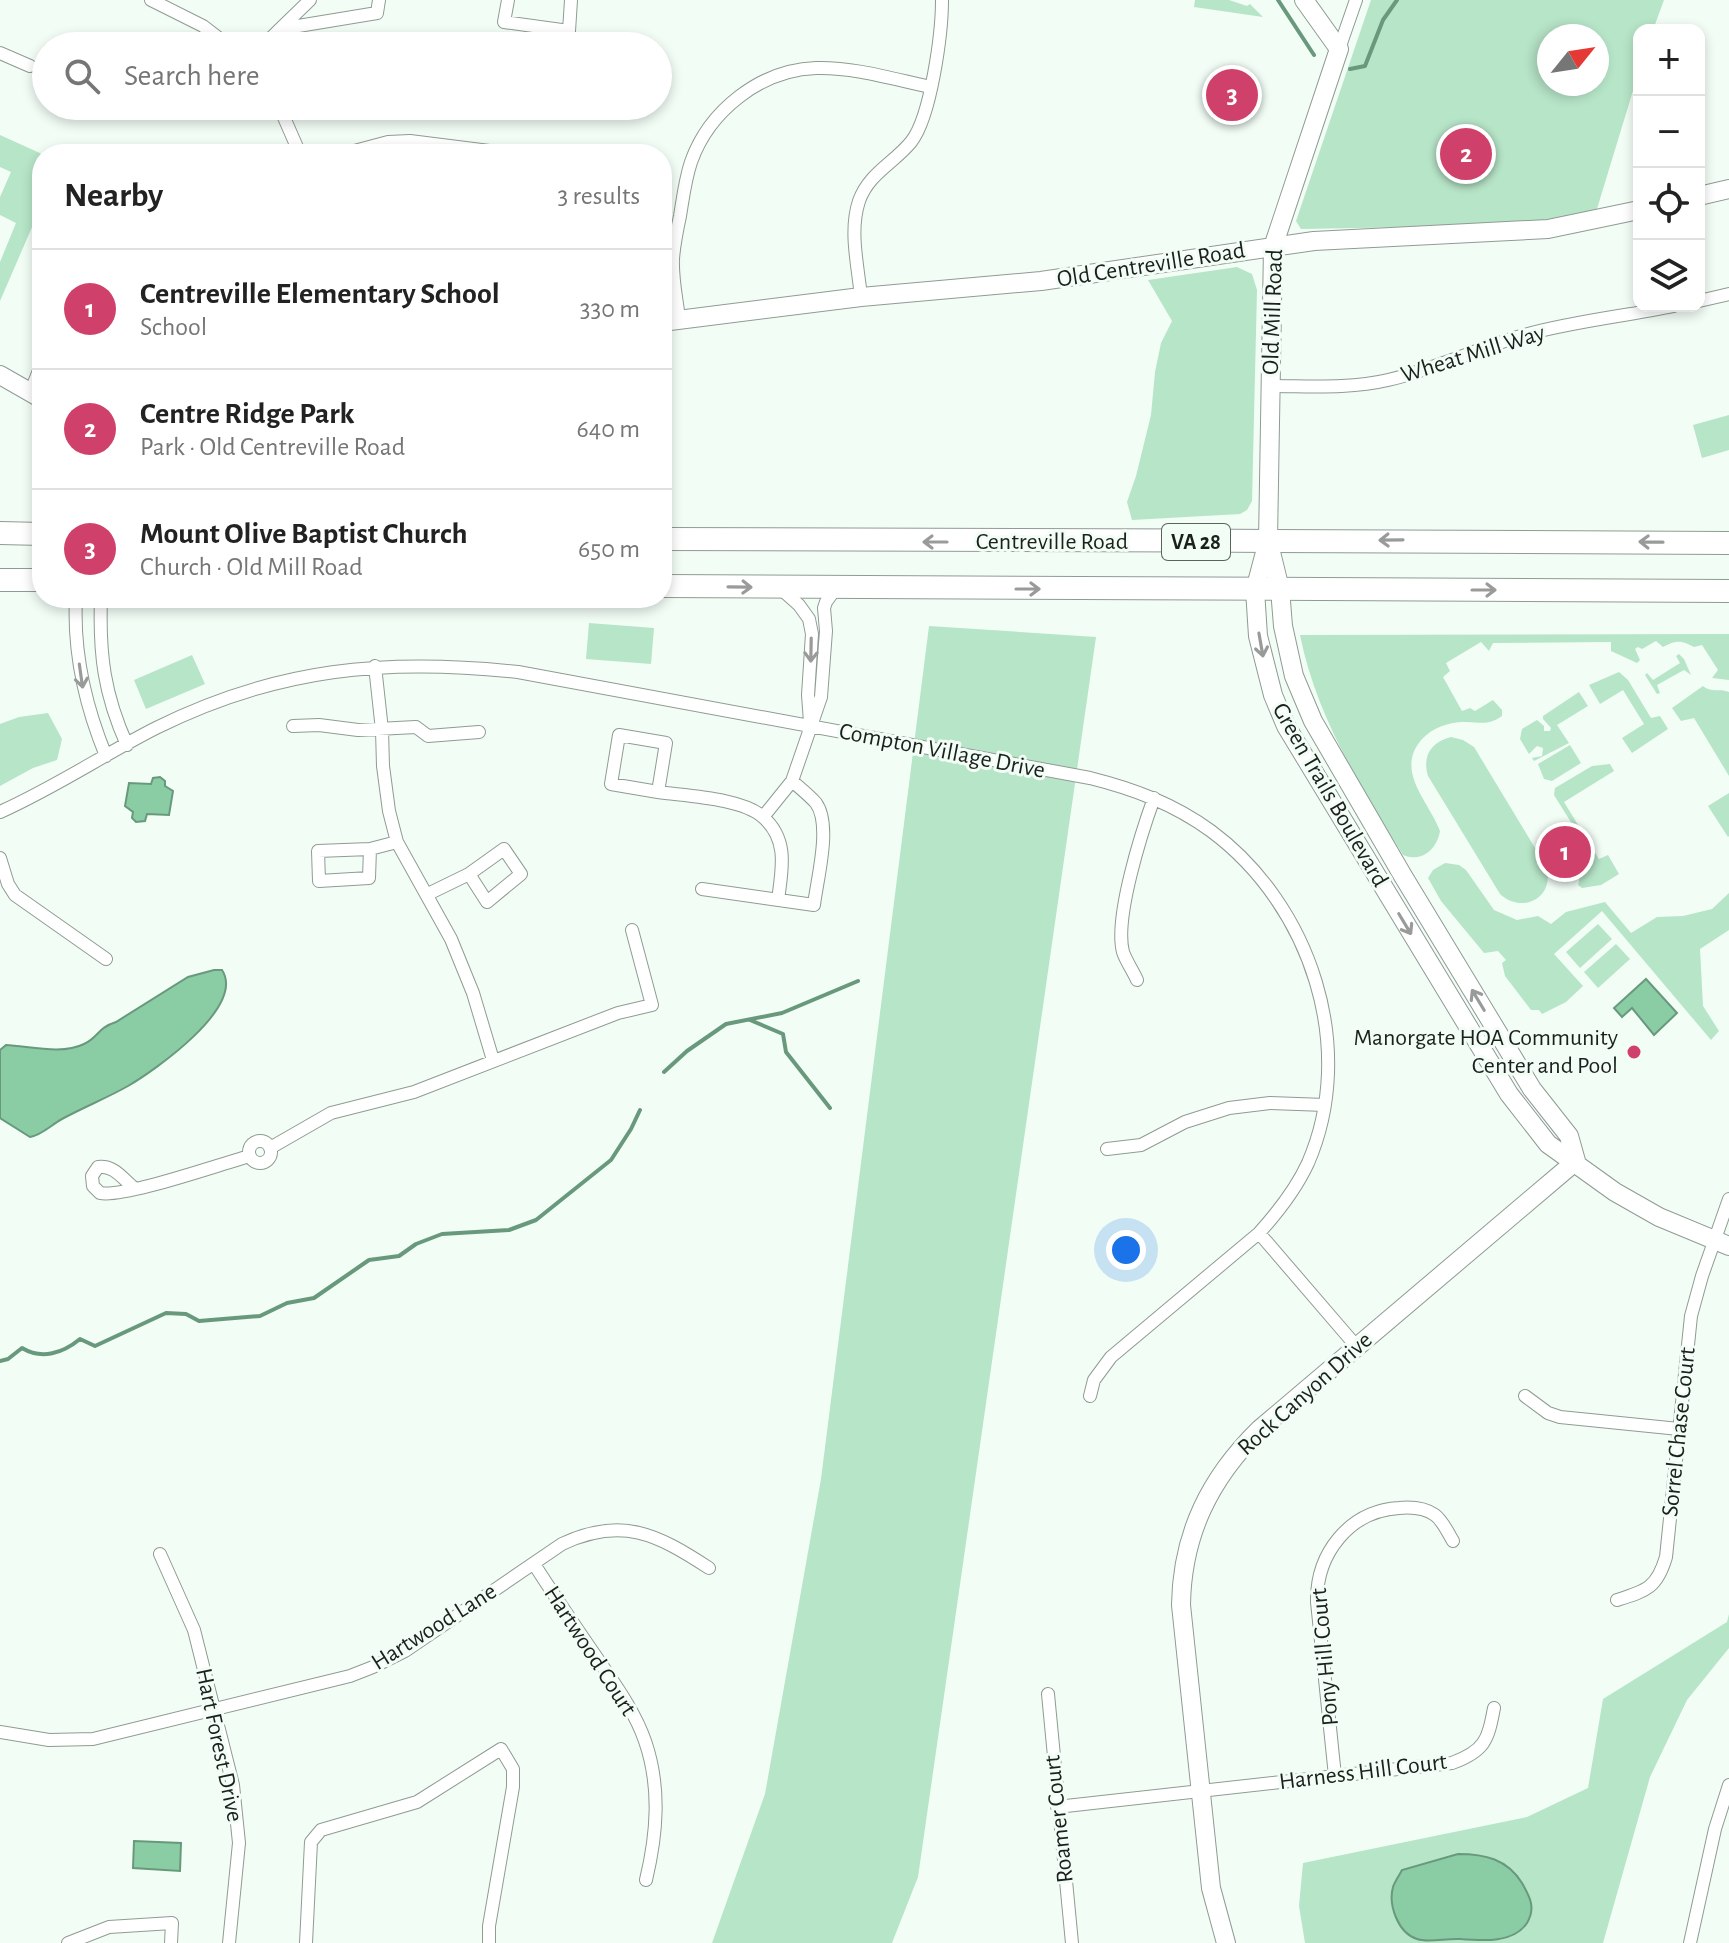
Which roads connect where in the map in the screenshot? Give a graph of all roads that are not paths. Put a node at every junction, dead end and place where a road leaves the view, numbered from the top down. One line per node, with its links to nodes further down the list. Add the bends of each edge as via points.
1 (151, 0): 10 (street)
2 (310, 0): 9 (street)
3 (379, 0): 9 (street, via 377,13)
4 (508, 0): 5 (street, via 504,22 569,31)
5 (571, 0)
6 (942, 0): 15 (street)
7 (1304, 0): 12 (street)
8 (1356, 0): 12 (street, Old Mill Road)
9 (280, 29): 11 (street)
10 (209, 32)
11 (277, 32)
12 (1339, 49): 23 (street, Old Mill Road)
13 (0, 53): 14 (street)
14 (30, 66)
15 (930, 87): 24 (street, via 852,71 806,69 741,94 696,150 685,185); 26 (street, via 917,133 874,176 859,202 855,238)
16 (285, 120): 17 (street)
17 (296, 144)
18 (380, 144): 19 (street)
19 (434, 144)
20 (1729, 189): 21 (street)
21 (1705, 195)
22 (1633, 211): 23 (street, Old Centreville Road, via 1548,229)
23 (1273, 247): 26 (street, Old Centreville Road, via 1041,281); 31 (street, Old Mill Road)
24 (672, 288)
25 (1729, 294): 27 (street)
26 (861, 297): 29 (street, Old Centreville Road)
27 (1705, 300)
28 (1642, 312): 31 (street, Wheat Mill Way, via 1531,333 1385,381)
29 (672, 320)
30 (0, 375): 32 (street)
31 (1271, 386): 36 (street, Old Mill Road)
32 (32, 394)
33 (0, 533): 34 (highway)
34 (32, 534)
35 (672, 539): 36 (highway, Centreville Road / VA 28, one-way to 35)
36 (1268, 541): 37 (highway, Centreville Road / VA 28, one-way to 36); 43 (street, Green Trails Boulevard); 44 (street, Green Trails Boulevard)
37 (1729, 543)
38 (0, 580): 39 (highway)
39 (32, 580)
40 (672, 586): 41 (highway, Centreville Road / VA 28, one-way to 41)
41 (778, 587): 42 (highway, Centreville Road / VA 28); 50 (street, one-way to 50, via 809,619)
42 (836, 588): 44 (highway, Centreville Road / VA 28, one-way to 44); 50 (street, via 824,608 822,689)
43 (1280, 589): 44 (highway, Centreville Road / VA 28); 45 (highway, Centreville Road / VA 28, one-way to 45); 73 (street, Green Trails Boulevard, one-way to 43, via 1569,1136 1532,1089 1313,721 1294,676)
44 (1255, 590): 73 (street, Green Trails Boulevard, one-way to 73, via 1258,636 1286,726 1509,1094 1548,1144)
45 (1729, 591)
46 (77, 608): 54 (street, one-way to 54, via 81,683)
47 (101, 608): 53 (street, via 104,681)
48 (375, 666): 50 (street, Compton Village Drive, via 456,665 518,672); 51 (street); 53 (street, Compton Village Drive, via 260,687 179,717)
49 (293, 726): 51 (street)
50 (810, 726): 55 (street); 57 (street, Compton Village Drive, via 1090,778)
51 (382, 730): 52 (street, via 416,727 428,736); 60 (street)
52 (479, 732)
53 (127, 745): 54 (street, Compton Village Drive)
54 (106, 756): 58 (street, Compton Village Drive)
55 (792, 781): 59 (street); 66 (street, via 816,804 824,832 814,905)
56 (658, 792): 56 (street, via 611,784 619,735 666,743); 59 (street, via 751,809)
57 (1154, 798): 69 (street, via 1124,913 1123,952); 71 (street, Compton Village Drive, via 1233,849 1267,886 1294,928 1325,1021)
58 (0, 812)
59 (763, 817): 66 (street, via 782,848)
60 (397, 842): 61 (street); 65 (street)
61 (370, 849): 61 (street, via 369,878 319,881 318,851)
62 (0, 858): 68 (street, via 15,895)
63 (469, 874): 63 (street, via 504,849 521,874 487,902); 65 (street)
64 (702, 889): 66 (street)
65 (428, 894): 70 (street, via 473,993)
66 (778, 900)
67 (632, 930): 70 (street, via 652,1005)
68 (106, 959)
69 (1137, 980)
70 (493, 1060): 74 (street, via 414,1092 331,1113 270,1148 256,1141 250,1156)
71 (1325, 1105): 72 (street, via 1229,1108 1185,1122 1141,1145); 76 (street, Compton Village Drive, via 1305,1170)
72 (1107, 1149)
73 (1576, 1161): 77 (street, Green Trails Boulevard, via 1631,1202); 78 (street, Rock Canyon Drive)
74 (134, 1188)
75 (1729, 1199): 77 (street, Sorrel Chase Court)
76 (1259, 1233): 78 (street); 79 (street, Compton Village Drive, via 1111,1357 1094,1380)
77 (1721, 1243): 81 (street, Sorrel Chase Court, via 1691,1316)
78 (1357, 1347): 93 (street, Rock Canyon Drive, via 1240,1449 1212,1486 1193,1527 1181,1605)
79 (1090, 1396)
80 (1525, 1396): 81 (street, via 1560,1417)
81 (1679, 1429): 86 (street, Sorrel Chase Court, via 1663,1566 1646,1591)
82 (1453, 1541): 91 (street, Pony Hill Court, via 1432,1513 1394,1508 1360,1519 1326,1556 1317,1602)
83 (160, 1554): 89 (street, Hart Forest Drive, via 194,1630)
84 (534, 1564): 85 (street, Hartwood Lane, via 587,1533 625,1530 664,1540); 89 (street, Hartwood Lane, via 373,1667); 95 (street, Hartwood Court, via 625,1699 645,1741 656,1809)
85 (709, 1568)
86 (1617, 1600)
87 (1048, 1694): 94 (street, Roamer Court)
88 (1494, 1708): 91 (street, Harness Hill Court, via 1489,1735 1468,1757 1442,1765)
89 (214, 1710): 90 (street, Hartwood Lane, via 93,1739 49,1740); 98 (street, Hart Forest Drive, via 238,1824)
90 (0, 1732)
91 (1335, 1776): 93 (street, Harness Hill Court)
92 (1729, 1785): 103 (street)
93 (1200, 1791): 94 (street, Harness Hill Court); 102 (street, Rock Canyon Drive, via 1211,1888)
94 (1057, 1807): 101 (street, Roamer Court)
95 (646, 1880)
96 (68, 1943): 97 (street, via 109,1927 172,1923)
97 (171, 1943)
98 (229, 1943)
99 (306, 1943): 100 (street, via 311,1842 321,1830 417,1802 501,1749 513,1769 513,1787)
100 (489, 1943)
101 (1072, 1943)
102 (1226, 1943)
103 (1690, 1943)

